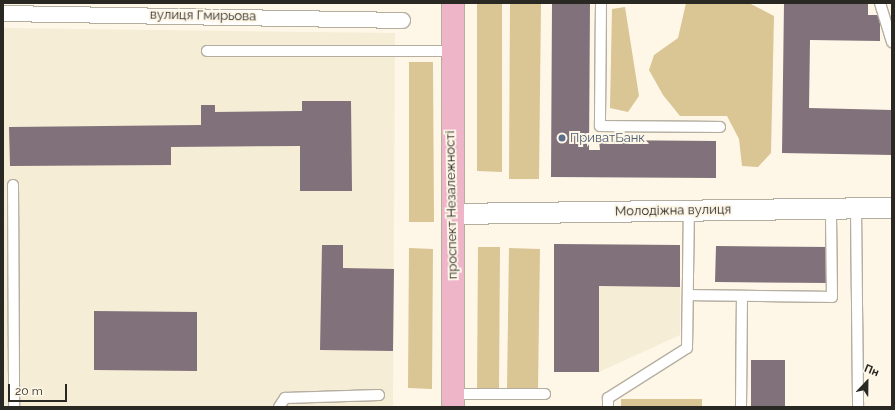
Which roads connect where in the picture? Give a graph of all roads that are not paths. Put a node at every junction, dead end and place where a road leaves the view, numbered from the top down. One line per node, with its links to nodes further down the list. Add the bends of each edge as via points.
1 (453, 3): 8 (main road, проспект Незалежності)
2 (601, 3): 9 (lane, via 600,126)
3 (880, 3): 6 (lane)
4 (3, 13): 5 (street, вулиця Гмирьова)
5 (402, 20)
6 (892, 42)
7 (207, 51): 8 (lane)
8 (452, 51): 15 (main road, проспект Незалежності)
9 (720, 127)
10 (13, 185): 21 (lane)
11 (856, 208): 12 (street, Молодіжна вулиця); 13 (street, Молодіжна вулиця); 25 (lane)
12 (892, 208)
13 (831, 209): 14 (street, Молодіжна вулиця); 17 (lane, via 832,297)
14 (689, 210): 15 (street, Молодіжна вулиця); 16 (lane)
15 (453, 214): 20 (main road, проспект Незалежності)
16 (688, 295): 17 (lane); 23 (lane, via 687,348 608,398)
17 (742, 296): 24 (lane)
18 (545, 394): 20 (lane)
19 (379, 395): 22 (lane, via 285,398)
20 (453, 401)
21 (14, 407)
22 (279, 407)
23 (608, 407)
24 (741, 407)
25 (858, 407)

